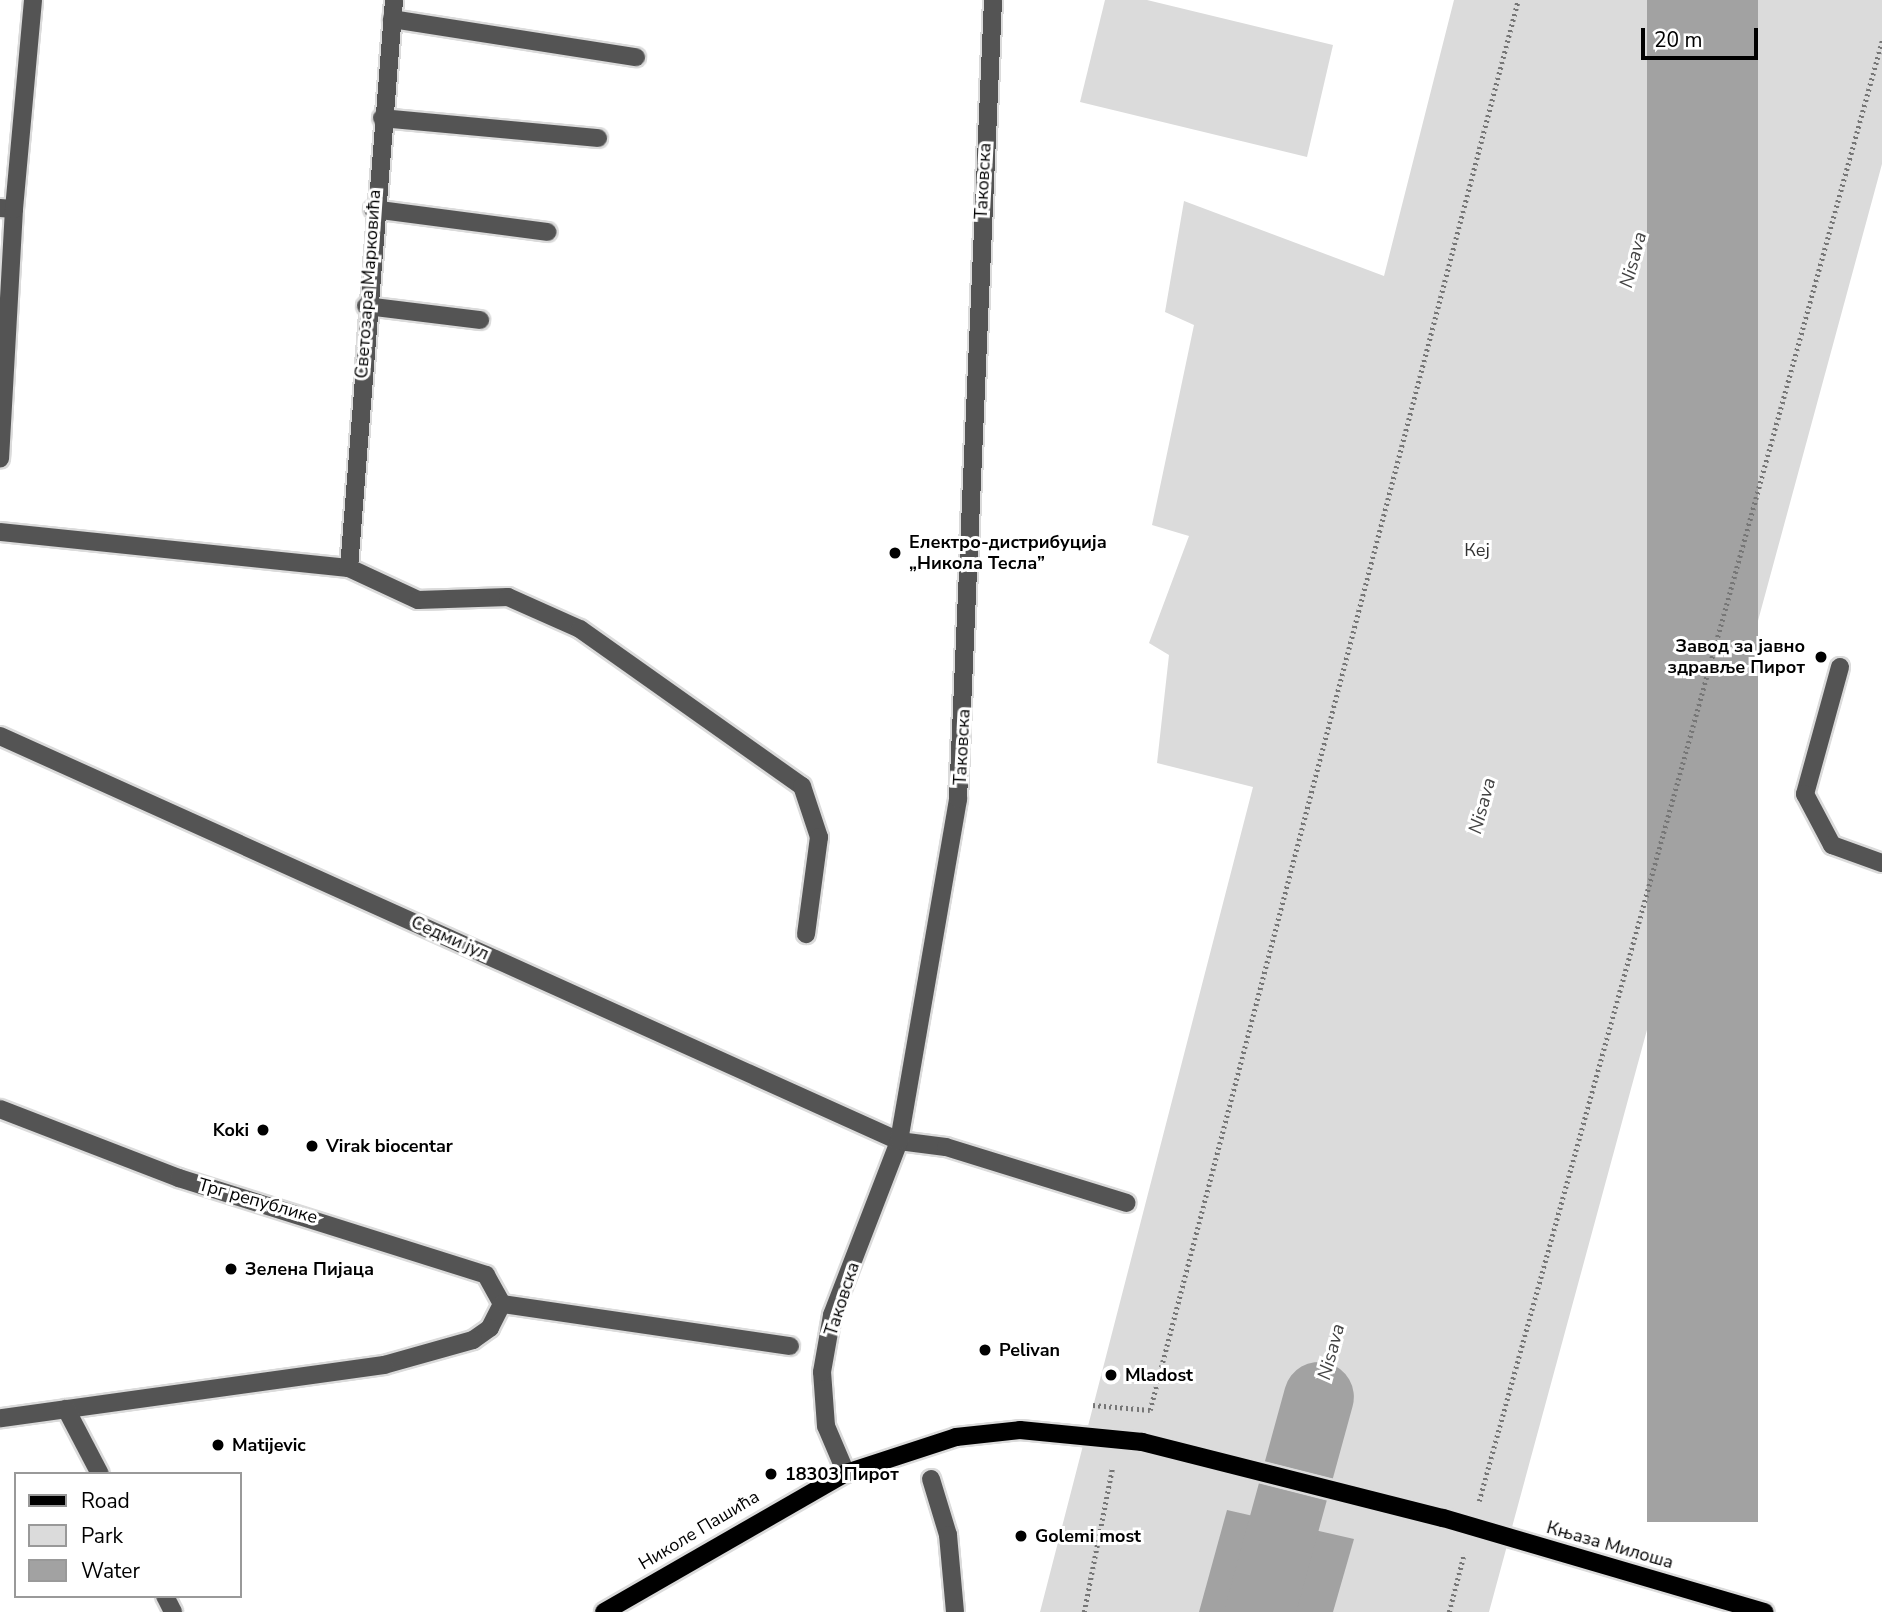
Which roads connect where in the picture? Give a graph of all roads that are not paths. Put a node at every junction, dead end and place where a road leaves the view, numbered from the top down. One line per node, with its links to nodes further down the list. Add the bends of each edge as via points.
1 (33, 0): 8 (street)
2 (394, 0): 4 (street, Светозара Марковића)
3 (993, 0): 21 (street, Таковска, via 958,799)
4 (392, 19): 5 (street); 6 (street, Светозара Марковића)
5 (636, 57)
6 (382, 118): 7 (street); 9 (street, Светозара Марковића)
7 (598, 138)
8 (7, 209): 13 (street)
9 (373, 209): 10 (street); 11 (street, Светозара Марковића)
10 (547, 232)
11 (366, 306): 12 (street); 15 (street, Светозара Марковића)
12 (480, 320)
13 (0, 459)
14 (0, 532): 15 (street)
15 (349, 568): 19 (street, via 418,600 508,597 580,629 778,765 802,786 816,813 819,837)
16 (1840, 667): 18 (street, via 1805,794 1832,845)
17 (0, 736): 21 (street, Седми јул)
18 (1882, 863)
19 (806, 934)
20 (0, 1110): 23 (street, Трг републике, via 179,1178 486,1275)
21 (899, 1141): 22 (street, Седми јул, via 946,1147); 28 (street, Таковска, via 832,1315 822,1372 827,1426)
22 (1127, 1203)
23 (502, 1304): 24 (street); 25 (street, via 490,1328 473,1340 421,1356)
24 (790, 1346)
25 (65, 1409): 26 (street); 27 (street)
26 (0, 1418)
27 (99, 1472)
28 (846, 1473): 30 (main road, Николе Пашића, via 981,1432 1079,1436 1142,1442); 31 (main road, Николе Пашића)
29 (931, 1479): 32 (street, via 948,1535)
30 (1443, 1518): 33 (main road, Књаза Милоша)
31 (604, 1612)
32 (955, 1612)
33 (1765, 1612)

